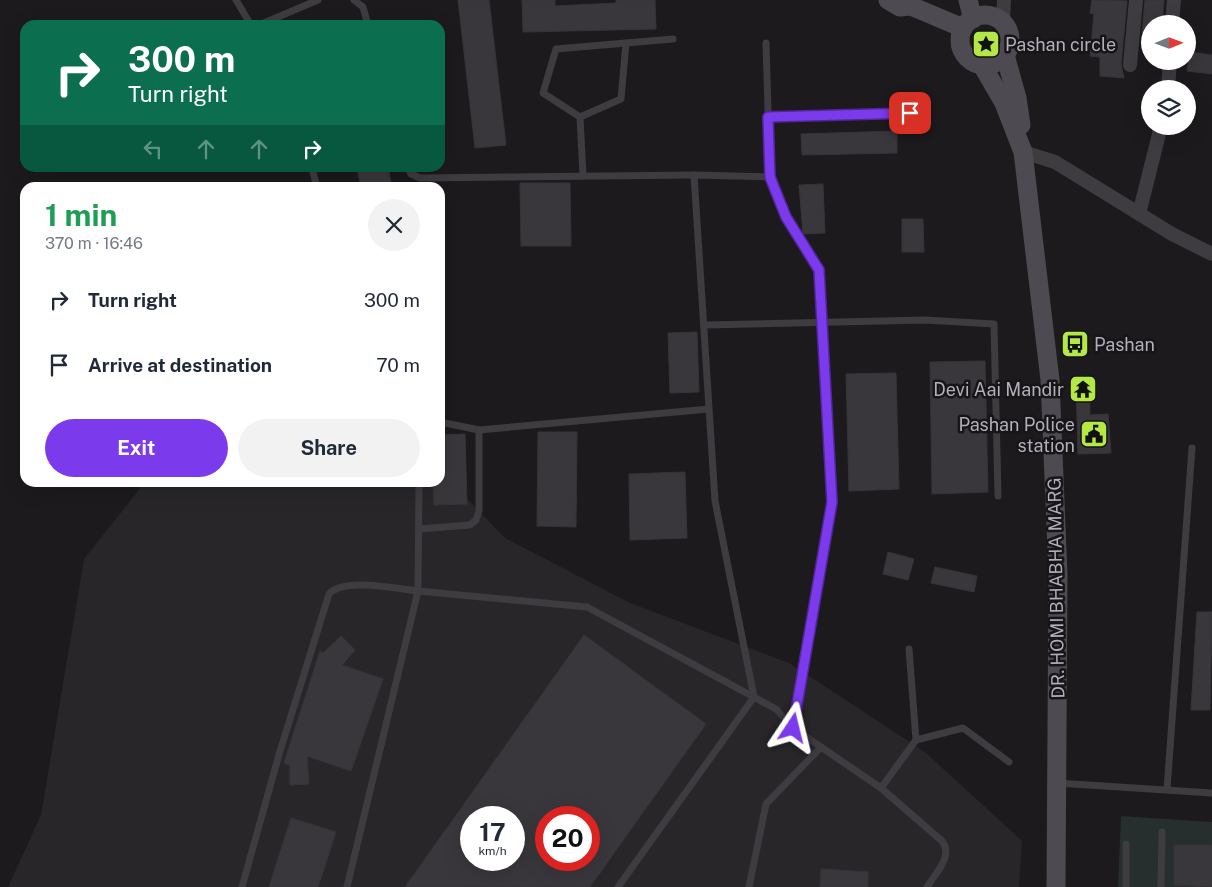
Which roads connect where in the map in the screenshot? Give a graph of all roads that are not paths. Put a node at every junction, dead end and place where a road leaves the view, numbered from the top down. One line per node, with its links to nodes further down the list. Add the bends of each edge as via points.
1 (236, 0): 10 (lane)
2 (318, 0): 11 (lane)
3 (354, 0): 12 (lane, via 363,6)
4 (968, 0): 13 (main road)
5 (1004, 0): 13 (street)
6 (1136, 0): 18 (street)
7 (1174, 0): 9 (street)
8 (894, 3): 13 (main road)
9 (1173, 15)
10 (249, 20)
11 (271, 20)
12 (367, 20)
13 (978, 21): 17 (main road, via 1010,39); 19 (main road, via 962,51 967,58)
14 (673, 39): 15 (lane)
15 (626, 43): 21 (lane, via 621,99); 21 (lane, via 556,49 543,93)
16 (766, 43): 22 (lane)
17 (1005, 55): 19 (main road, via 991,65); 24 (main road, DR. HOMI BHABHA MARG, via 1017,98)
18 (1130, 65)
19 (982, 66): 24 (main road, DR. HOMI BHABHA MARG, via 1004,103)
20 (910, 113): 22 (lane)
21 (580, 117): 27 (lane)
22 (768, 117): 28 (lane)
23 (1159, 135): 29 (street)
24 (1021, 147): 29 (street, via 1055,162); 47 (main road, DR. HOMI BHABHA MARG, via 1050,380 1058,575)
25 (410, 172): 27 (lane, via 420,178)
26 (694, 174): 27 (lane); 28 (lane); 32 (lane)
27 (583, 176)
28 (770, 177): 31 (lane, via 786,217 819,270)
29 (1139, 214): 30 (street)
30 (1212, 254)
31 (821, 321): 32 (lane); 38 (lane, via 926,320 994,324); 43 (lane, via 832,502)
32 (704, 325): 33 (lane)
33 (709, 409): 35 (lane); 42 (lane, via 715,501)
34 (445, 423): 35 (lane)
35 (480, 430): 39 (lane, via 476,520 470,525)
36 (1192, 448): 49 (lane)
37 (419, 487): 39 (lane)
38 (998, 496)
39 (419, 529): 40 (lane)
40 (418, 591): 42 (lane, via 587,607); 53 (lane, via 348,584 334,588 330,594 280,751); 54 (lane)
41 (909, 648): 44 (lane)
42 (754, 697): 43 (lane, via 776,709); 55 (lane)
43 (793, 728): 45 (lane)
44 (916, 740): 46 (lane, via 963,728); 48 (lane)
45 (820, 747): 48 (lane); 56 (lane, via 766,804)
46 (1009, 762)
47 (1057, 783): 49 (lane); 58 (main road, DR. HOMI BHABHA MARG)
48 (881, 788): 57 (lane, via 945,845 944,861)
49 (1167, 789): 50 (lane)
50 (1212, 793)
51 (1162, 832): 60 (lane)
52 (1126, 844): 59 (lane)
53 (242, 887)
54 (347, 887)
55 (618, 887)
56 (749, 887)
57 (927, 887)
58 (1056, 887)
59 (1126, 887)
60 (1160, 887)

